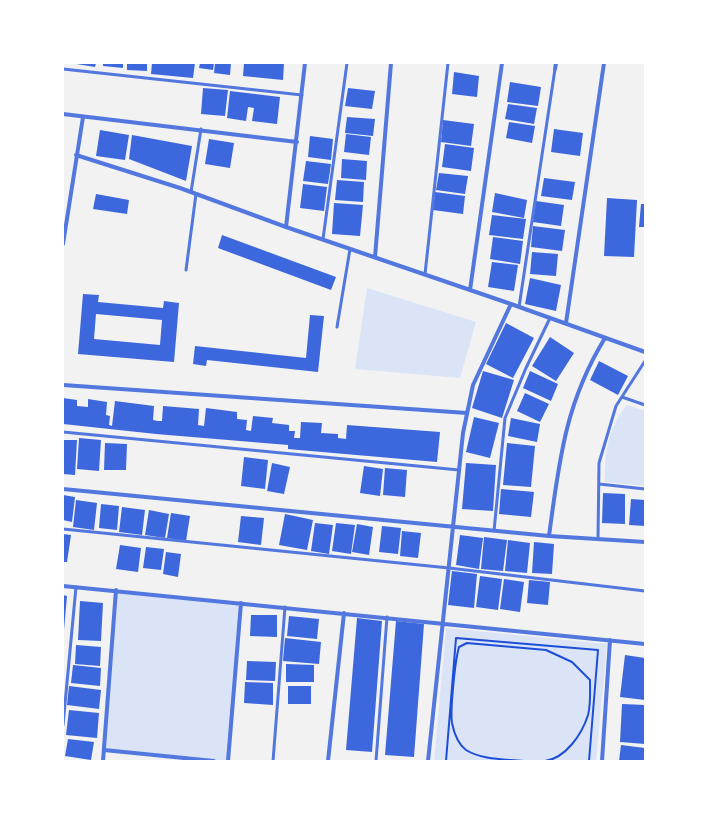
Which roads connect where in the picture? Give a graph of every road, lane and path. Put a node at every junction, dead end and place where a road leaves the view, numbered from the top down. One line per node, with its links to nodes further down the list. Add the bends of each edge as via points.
1 (305, 63): 10 (street)
2 (348, 63): 19 (lane)
3 (391, 63): 22 (street)
4 (448, 63): 24 (lane)
5 (502, 63): 25 (street)
6 (556, 63): 9 (street)
7 (604, 63): 29 (street)
8 (63, 69): 10 (lane)
9 (555, 69): 27 (lane)
10 (302, 95): 14 (street)
11 (63, 114): 12 (street)
12 (84, 117): 13 (street); 15 (street)
13 (201, 129): 14 (street); 16 (lane)
14 (297, 142): 18 (street)
15 (76, 155): 16 (street); 20 (street)
16 (191, 192): 17 (street)
17 (196, 194): 18 (street); 23 (lane)
18 (286, 227): 19 (street)
19 (323, 239): 21 (street)
20 (63, 244)
21 (350, 248): 22 (street); 30 (lane)
22 (376, 257): 24 (street)
23 (186, 270)
24 (425, 274): 25 (street)
25 (470, 290): 26 (street)
26 (511, 304): 27 (street); 37 (street, via 473,385)
27 (519, 306): 28 (street)
28 (550, 318): 29 (street); 45 (lane, via 505,418)
29 (566, 324): 31 (street)
30 (337, 327)
31 (605, 338): 32 (street); 46 (street, via 590,363 571,410 561,452)
32 (645, 352)
33 (645, 361): 35 (lane)
34 (63, 385): 37 (street)
35 (622, 397): 36 (lane); 40 (lane, via 616,406 599,462)
36 (645, 405)
37 (467, 413): 39 (street)
38 (63, 432): 39 (lane)
39 (460, 470): 43 (street)
40 (599, 484): 42 (lane); 47 (lane)
41 (63, 489): 43 (street)
42 (645, 489)
43 (454, 527): 45 (street); 49 (street)
44 (63, 529): 49 (lane)
45 (494, 531): 46 (street)
46 (549, 536): 47 (street)
47 (598, 539): 48 (street)
48 (645, 542)
49 (449, 568): 53 (lane); 58 (street)
50 (63, 586): 51 (street)
51 (76, 587): 52 (street); 61 (lane)
52 (116, 590): 54 (street); 62 (street)
53 (645, 592)
54 (241, 603): 55 (street); 65 (street)
55 (285, 607): 56 (street); 66 (lane)
56 (344, 613): 57 (street); 67 (street)
57 (387, 617): 58 (street); 68 (lane)
58 (442, 623): 59 (street); 69 (street)
59 (610, 640): 60 (street); 74 (street)
60 (645, 644)
61 (63, 725)
62 (104, 750): 63 (street); 64 (street)
63 (103, 761)
64 (214, 761)
65 (228, 761)
66 (273, 761)
67 (328, 761)
68 (376, 761)
69 (428, 761)
70 (446, 761): 73 (path, via 456,638 598,650)
71 (523, 761): 72 (path, via 484,757 466,750 458,742 452,722 459,647 467,643 546,650 572,662 590,680 589,714 580,732 560,756)
72 (545, 761)
73 (589, 761)
74 (602, 761)

